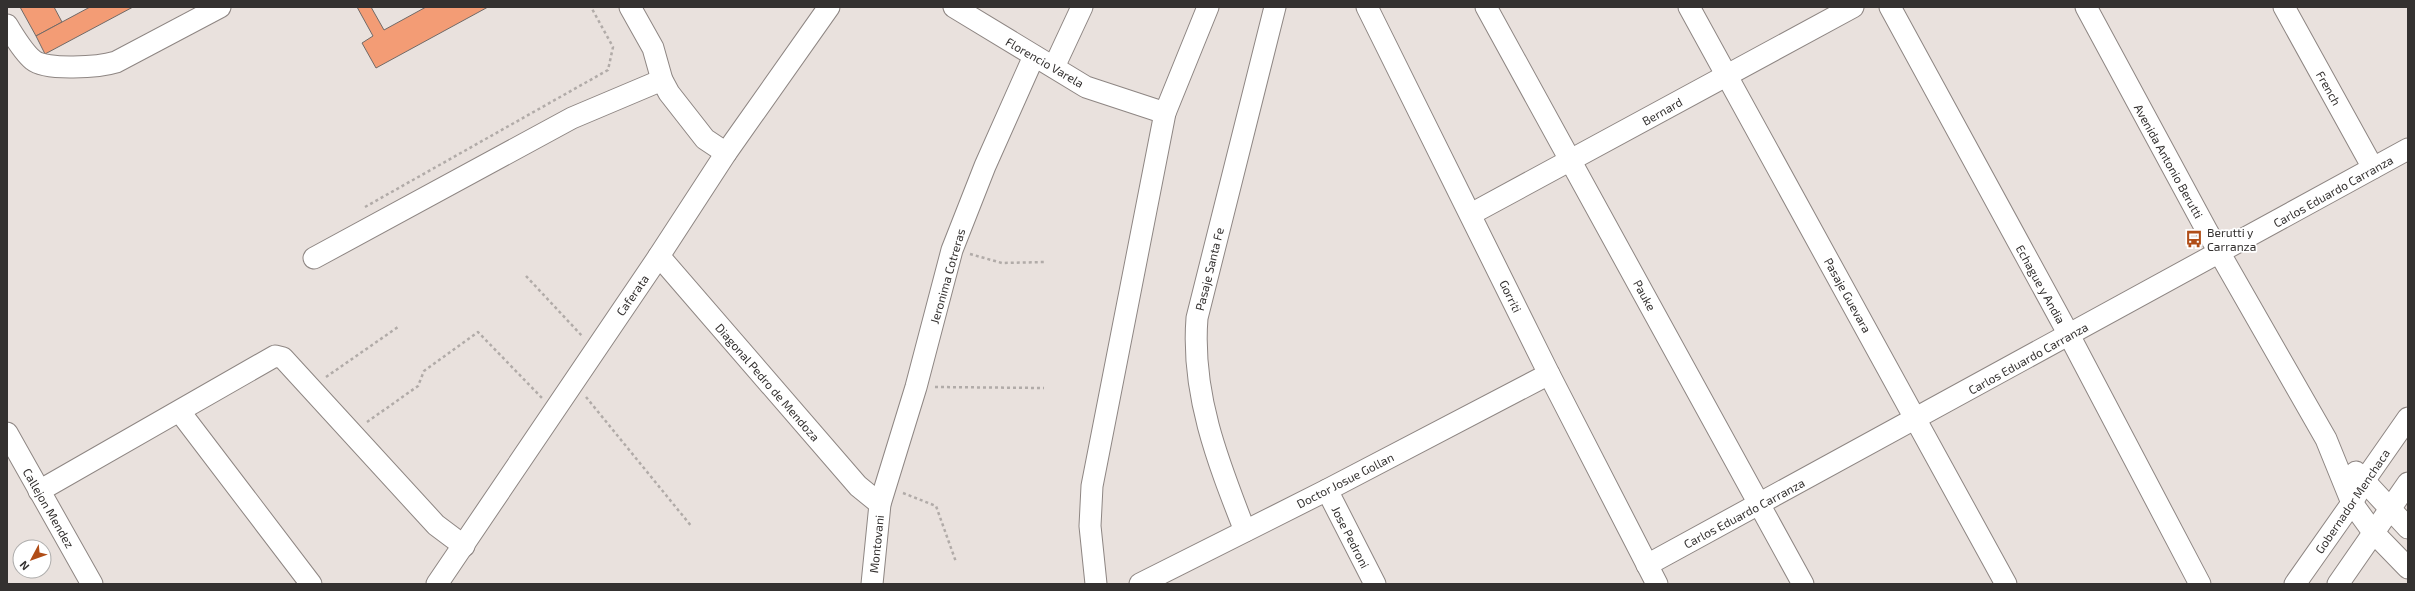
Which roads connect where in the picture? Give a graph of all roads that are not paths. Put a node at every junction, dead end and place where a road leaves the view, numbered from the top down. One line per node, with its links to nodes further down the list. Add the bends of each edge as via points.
1 (220, 7): 15 (street, via 116,62 102,66 42,65 33,60)
2 (630, 7): 19 (street, via 653,48)
3 (829, 7): 22 (street, Caferata)
4 (954, 7): 16 (street, Florencio Varela)
5 (1082, 7): 17 (street)
6 (1208, 7): 20 (street)
7 (1275, 7): 45 (street, Pasaje Santa Fe, via 1197,318 1195,342 1206,420 1220,468)
8 (1367, 7): 25 (street, Gorriti)
9 (1486, 7): 23 (street, Pauke)
10 (1689, 7): 18 (street, Pasaje Guevara)
11 (1853, 7): 18 (street, Bernard)
12 (1890, 7): 29 (street, Echague y Andia)
13 (2086, 7): 26 (street, Avenida Antonio Berutti)
14 (2284, 7): 24 (street, French)
15 (7, 25)
16 (1034, 56): 17 (street, Florencio Varela); 40 (street, Jeronima Cotreras, via 984,166 952,250 916,387)
17 (1054, 67): 20 (street, Florencio Varela, via 1086,87)
18 (1726, 76): 23 (street, Bernard); 33 (street, Pasaje Guevara)
19 (662, 80): 22 (street, via 705,139); 28 (street, via 572,118)
20 (1165, 113): 55 (street, via 1092,486 1090,526)
21 (2408, 149): 24 (street, Carlos Eduardo Carranza)
22 (726, 153): 27 (street, Caferata)
23 (1571, 161): 25 (street, Bernard); 42 (street, Pauke)
24 (2373, 168): 26 (street, Carlos Eduardo Carranza)
25 (1471, 214): 30 (street, Gorriti)
26 (2220, 253): 29 (street, Carlos Eduardo Carranza); 35 (street, Avenida Antonio Berutti)
27 (659, 256): 40 (street, Diagonal Pedro de Mendoza, via 858,486); 47 (street, Caferata, via 553,410)
28 (314, 258)
29 (2069, 335): 33 (street, Carlos Eduardo Carranza); 60 (street, Echague y Andia)
30 (1549, 374): 38 (street, Doctor Josue Gollan); 48 (street, Gorriti)
31 (180, 412): 39 (street); 47 (street, via 275,356 283,358 436,525); 52 (street)
32 (2408, 418): 36 (street, Gobernador Menchaca)
33 (1916, 420): 42 (street, Carlos Eduardo Carranza); 59 (street, Pasaje Guevara)
34 (7, 432): 39 (street, Callejon Mendez)
35 (2326, 439): 36 (street, Avenida Antonio Berutti); 41 (street, Avenida Antonio Berutti)
36 (2364, 481): 41 (street, Gobernador Menchaca); 43 (street, Avenida Antonio Berutti)
37 (2408, 483): 43 (street)
38 (1327, 490): 45 (street, Doctor Josue Gollan); 56 (street, Jose Pedroni)
39 (39, 491): 51 (street, Callejon Mendez)
40 (883, 495): 54 (street, Montovani)
41 (2352, 503): 46 (street, Avenida Antonio Berutti); 61 (street, Gobernador Menchaca)
42 (1760, 504): 48 (street, Carlos Eduardo Carranza); 58 (street, Pauke)
43 (2390, 510): 44 (street, Avenida Antonio Berutti); 46 (street)
44 (2408, 528)
45 (1245, 531): 50 (street, Doctor Josue Gollan)
46 (2374, 532): 49 (street, Avenida Antonio Berutti); 62 (street)
47 (464, 546): 53 (street, Caferata)
48 (1647, 565): 57 (street, Gorriti)
49 (2408, 568)
50 (1150, 581)
51 (92, 584)
52 (311, 584)
53 (437, 584)
54 (872, 584)
55 (1096, 584)
56 (1375, 584)
57 (1657, 584)
58 (1804, 584)
59 (2006, 584)
60 (2200, 584)
61 (2295, 584)
62 (2338, 584)

